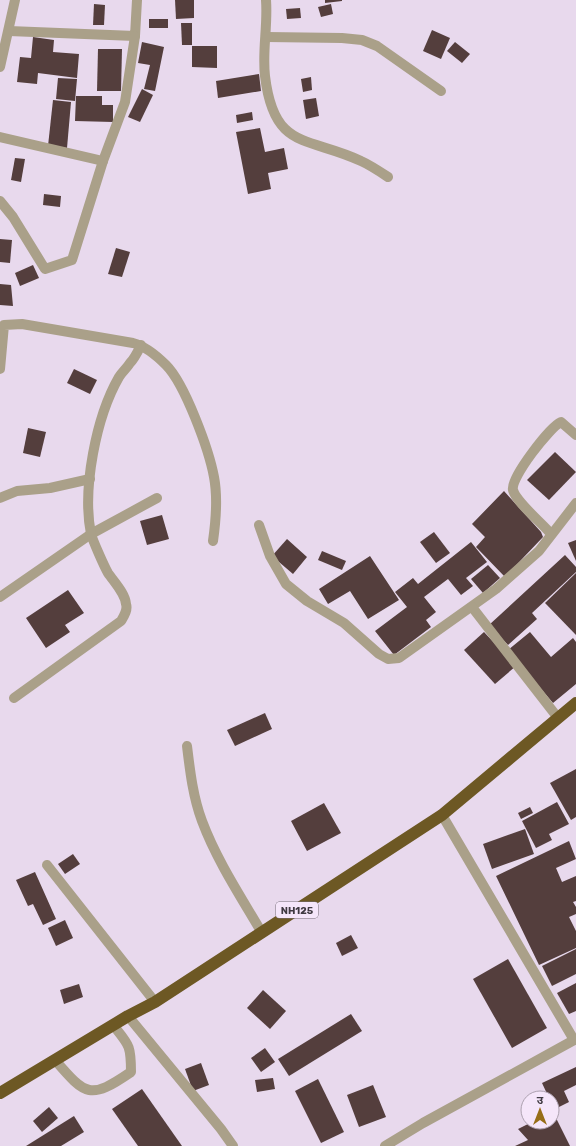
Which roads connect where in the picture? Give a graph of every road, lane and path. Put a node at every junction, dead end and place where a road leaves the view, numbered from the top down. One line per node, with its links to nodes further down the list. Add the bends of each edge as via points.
1 (15, 0): 4 (street)
2 (137, 0): 5 (street)
3 (266, 0): 6 (street)
4 (9, 30): 5 (street); 7 (street)
5 (135, 36): 10 (street, via 125,102)
6 (267, 37): 8 (street, via 362,40 377,46); 11 (street, via 265,77 272,108 280,124 292,137 362,161)
7 (0, 67)
8 (441, 91)
9 (0, 137): 10 (street)
10 (103, 161): 12 (street, via 72,260 45,269)
11 (388, 177)
12 (0, 200)
13 (142, 345): 14 (street, via 74,331 22,324 4,325); 16 (street, via 132,362 119,376 104,410 96,436); 23 (street, via 167,365 185,396 208,452 215,478 217,503)
14 (0, 369)
15 (576, 435): 22 (street, via 561,422 556,424 531,454 514,481 516,497)
16 (90, 479): 17 (street, via 50,488 17,491); 21 (street)
17 (0, 498)
18 (157, 498): 21 (street)
19 (576, 503): 22 (street)
20 (259, 525): 25 (street, via 270,556 286,584 307,601 344,623 388,659 404,656)
21 (91, 534): 24 (street); 26 (street, via 107,570 124,599 126,612 121,621)
22 (551, 534): 25 (street, via 539,551)
23 (213, 541)
24 (0, 597)
25 (472, 607): 28 (street)
26 (14, 698)
27 (576, 703): 28 (highway, NH125)
28 (558, 718): 30 (highway, NH125)
29 (187, 746): 32 (street, via 192,785 212,847)
30 (442, 815): 32 (highway, NH125); 36 (street)
31 (47, 865): 33 (street)
32 (262, 933): 33 (highway, NH125)
33 (155, 1002): 34 (highway, NH125)
34 (128, 1016): 35 (highway, NH125); 39 (street, via 221,1129)
35 (113, 1025): 37 (highway, NH125); 37 (street, via 129,1046 131,1056 131,1072 120,1080 95,1092 73,1081)
36 (575, 1039): 40 (street)
37 (55, 1060): 38 (highway, NH125)
38 (0, 1093)
39 (232, 1146)
40 (385, 1146)

